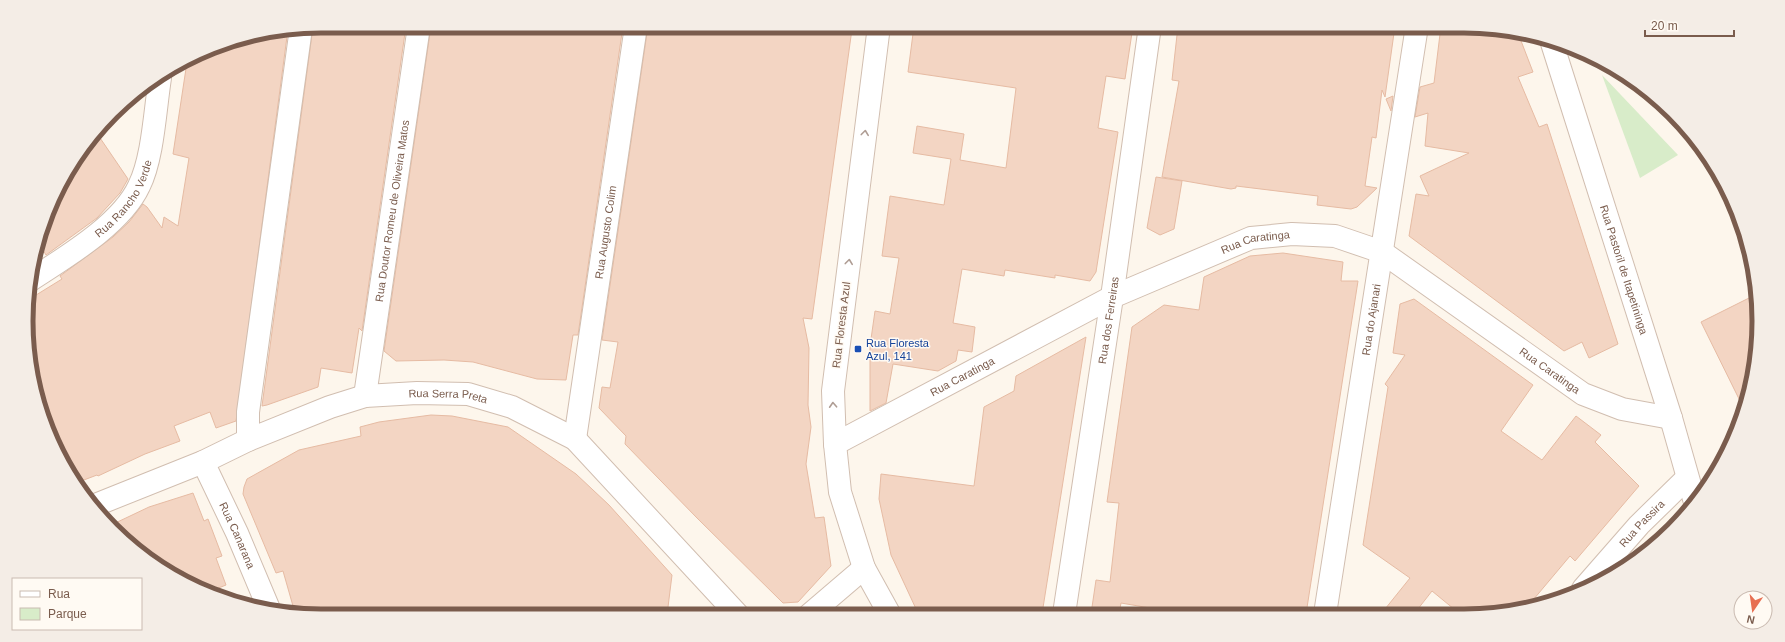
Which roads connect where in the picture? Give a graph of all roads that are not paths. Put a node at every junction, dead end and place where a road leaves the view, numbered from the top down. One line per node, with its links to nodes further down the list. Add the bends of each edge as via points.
1 (418, 33): 12 (street, Rua Doutor Romeu de Oliveira Matos)
2 (635, 33): 14 (street, Rua Augusto Colim)
3 (878, 33): 16 (street, Rua Floresta Azul, one-way to 3, via 833,391)
4 (1149, 33): 11 (street, Rua dos Ferreiras)
5 (1416, 33): 9 (street, Rua do Ajanari)
6 (300, 34): 15 (street, via 248,412)
7 (1554, 47): 13 (street, Rua Pastoril de Itapetininga)
8 (159, 83): 10 (street, Rua Rancho Verde, via 148,160 139,186 123,211 76,250)
9 (1382, 252): 11 (street, Rua Caratinga, via 1335,236 1292,234 1251,238); 13 (street, Rua Caratinga, via 1583,394 1622,409); 28 (street, Rua do Ajanari)
10 (37, 276)
11 (1112, 297): 16 (street, Rua Caratinga); 27 (street, Rua dos Ferreiras)
12 (365, 396): 14 (street, Rua Serra Preta, via 468,394 512,407); 15 (street, Rua Serra Preta, via 330,407)
13 (1671, 418): 18 (street, Rua Pastoril de Itapetininga)
14 (575, 439): 24 (street, Rua Serra Preta)
15 (248, 440): 17 (street, Rua Serra Preta)
16 (835, 444): 21 (street, Rua Floresta Azul, via 840,492)
17 (203, 462): 20 (street, Rua Serra Preta); 23 (street, Rua Canarana)
18 (1687, 478): 19 (street, Rua Pastoril de Itapetininga); 22 (street, Rua Passira, via 1639,526)
19 (1693, 495)
20 (99, 504)
21 (864, 568): 25 (street); 26 (street, Rua Floresta Azul)
22 (1593, 578)
23 (267, 603)
24 (732, 609)
25 (816, 609)
26 (887, 609)
27 (1065, 609)
28 (1326, 609)

